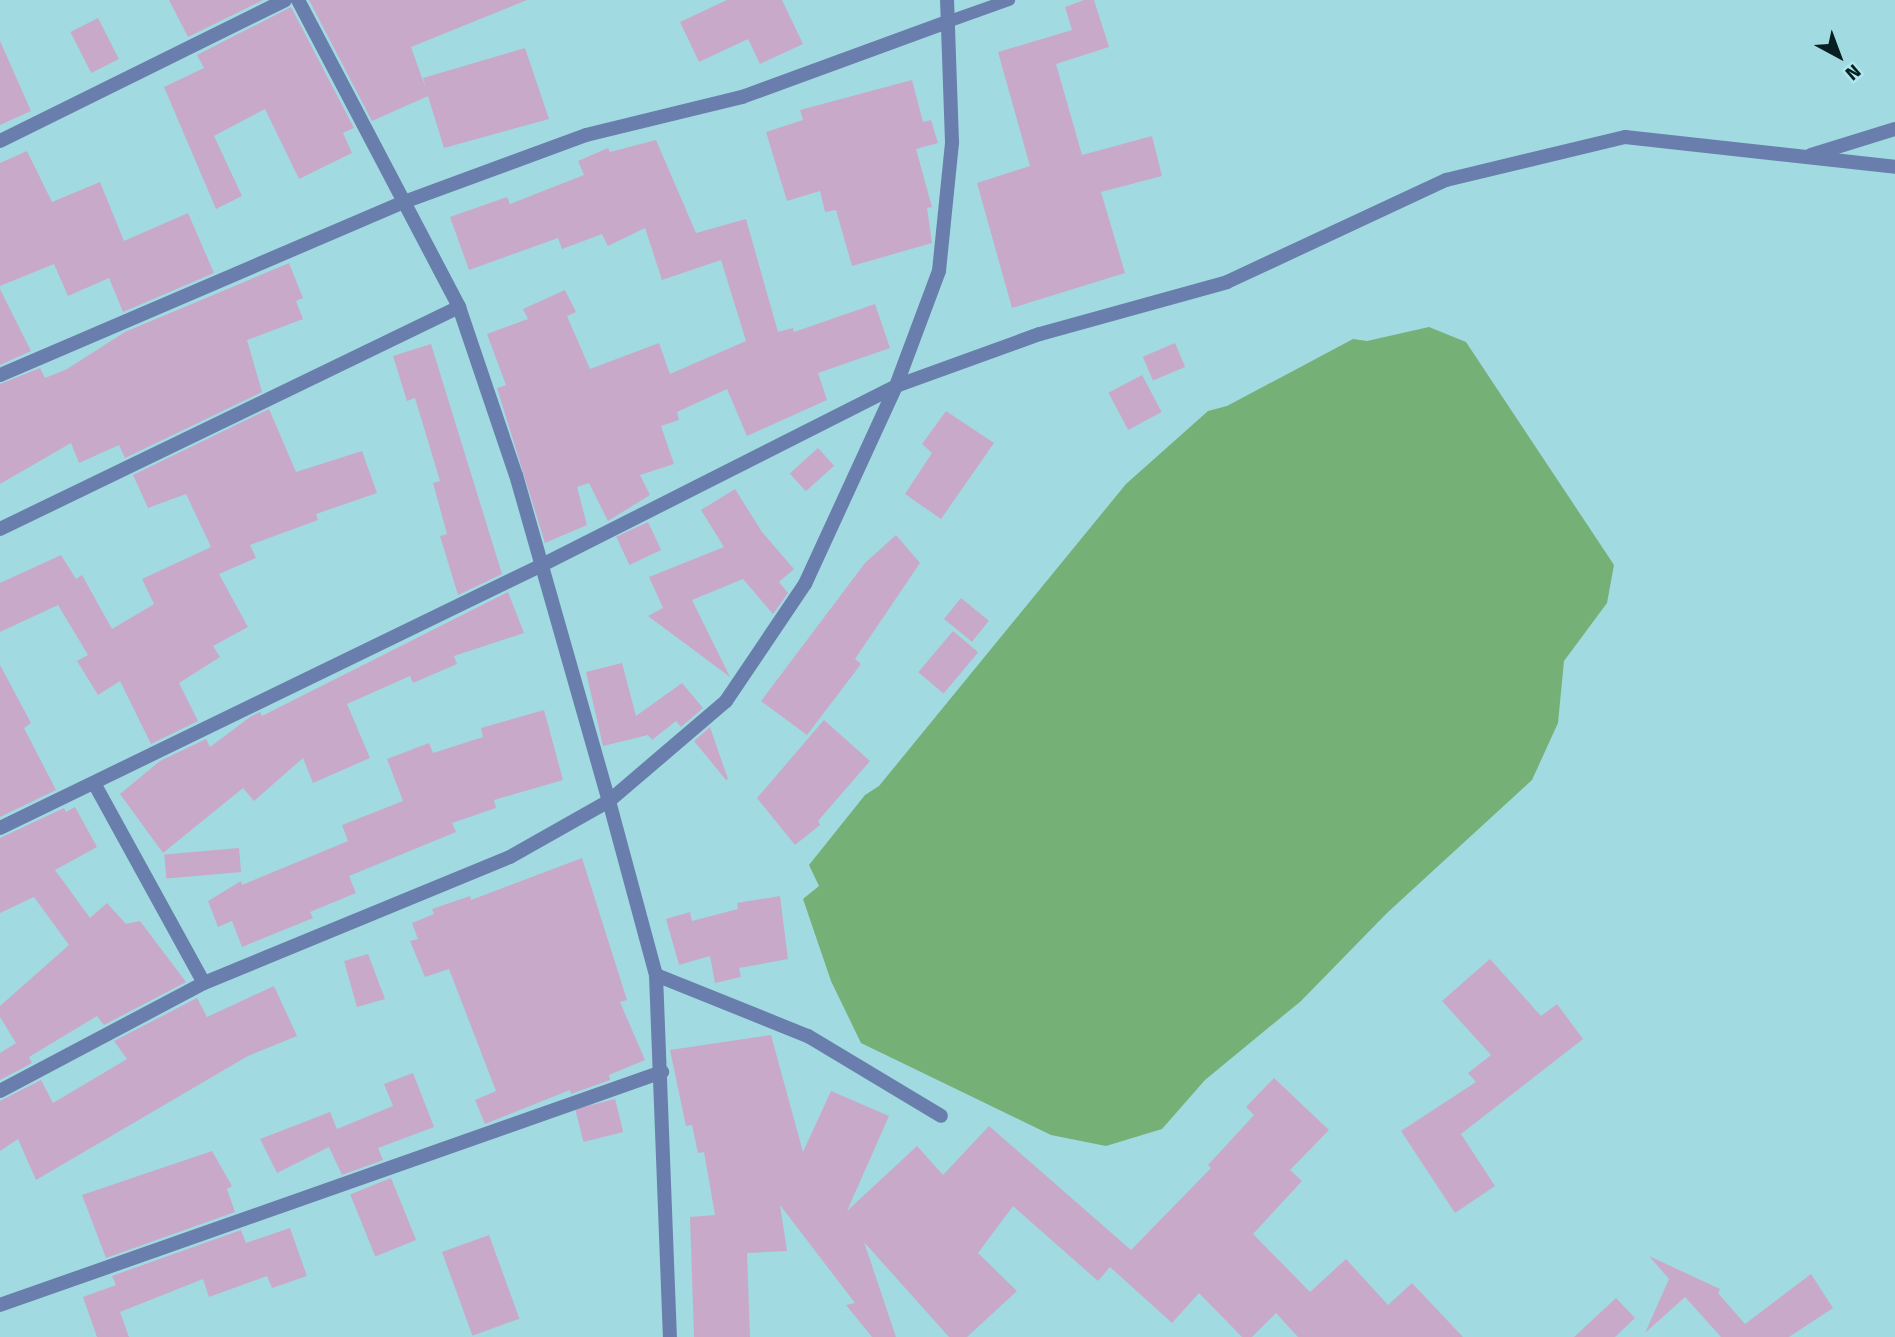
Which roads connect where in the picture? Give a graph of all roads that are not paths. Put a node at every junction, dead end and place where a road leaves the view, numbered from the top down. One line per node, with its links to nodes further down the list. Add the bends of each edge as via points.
1 (285, 0): 7 (street)
2 (298, 0): 10 (street)
3 (947, 0): 5 (street)
4 (1009, 0): 5 (lane)
5 (947, 22): 10 (street, via 741,97 586,135); 13 (street, via 952,142 939,271)
6 (1895, 129): 8 (street)
7 (0, 141)
8 (1802, 157): 9 (street); 13 (street, via 1625,137 1446,180 1227,282 1040,334)
9 (1895, 167)
10 (404, 202): 11 (street); 12 (street)
11 (459, 307): 14 (street); 15 (street)
12 (0, 375)
13 (896, 386): 15 (street); 17 (street, via 805,584 726,701)
14 (0, 529)
15 (542, 565): 16 (street); 17 (street)
16 (93, 783): 18 (street); 20 (street)
17 (609, 801): 19 (street); 20 (street, via 510,857)
18 (0, 828)
19 (656, 975): 21 (street); 23 (street, via 808,1036)
20 (204, 983): 22 (street)
21 (662, 1072): 24 (street); 25 (street)
22 (0, 1091)
23 (941, 1116)
24 (0, 1305)
25 (670, 1337)

